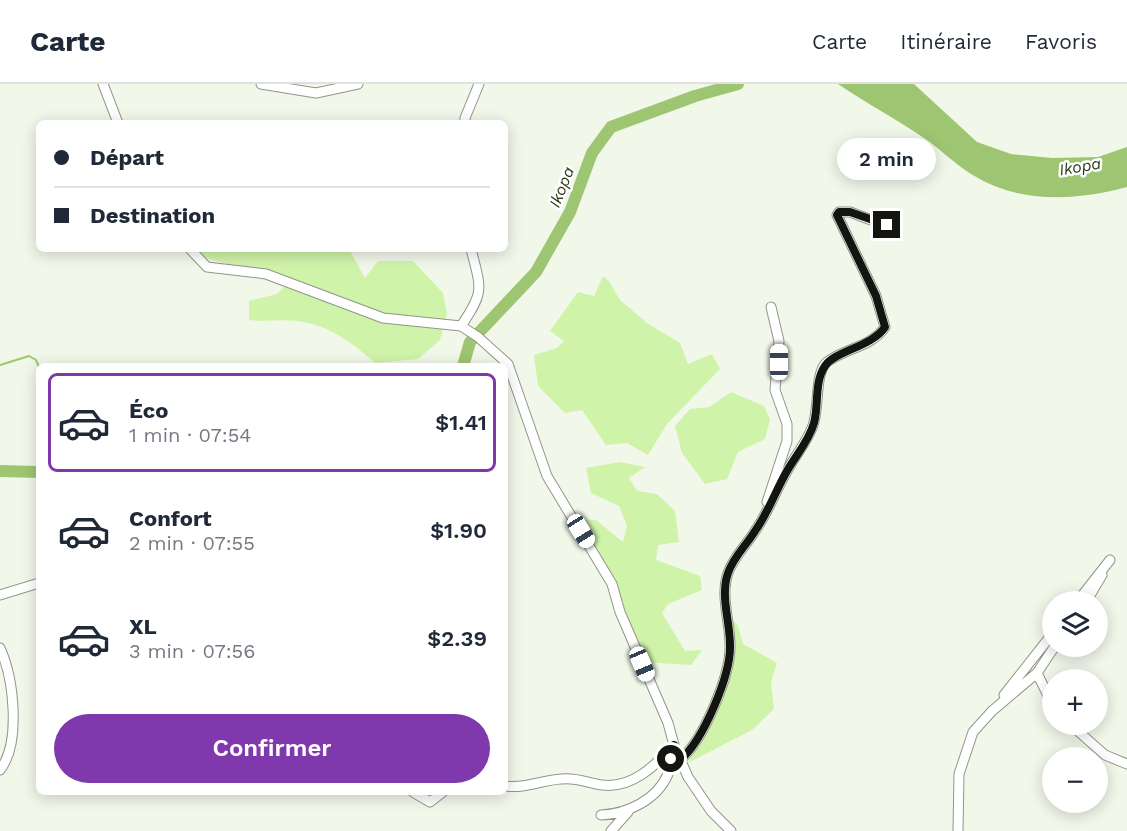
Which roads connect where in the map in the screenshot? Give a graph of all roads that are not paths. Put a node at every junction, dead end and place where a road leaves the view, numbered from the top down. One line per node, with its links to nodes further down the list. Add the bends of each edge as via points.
1 (103, 84): 5 (street)
2 (261, 84): 3 (street, via 316,93)
3 (358, 84)
4 (479, 84): 6 (street)
5 (117, 120)
6 (465, 120)
7 (887, 225): 14 (street, via 850,212 837,215 876,296 885,327 859,348 826,363 814,424)
8 (193, 252): 11 (street, via 207,267 266,274 383,318)
9 (472, 252): 11 (street, via 481,287)
10 (771, 307): 14 (street, via 779,341 775,390 787,424 787,441)
11 (461, 326): 12 (street)
12 (507, 363)
13 (508, 364): 26 (street, via 547,476 612,584)
14 (766, 510): 27 (street, via 728,574 725,589 731,647 712,712 694,747)
15 (36, 584): 18 (street)
16 (1086, 591): 17 (street, via 1110,560)
17 (1092, 591)
18 (0, 595)
19 (1042, 647): 24 (street)
20 (0, 648): 29 (street, via 8,674 14,743)
21 (1048, 657): 22 (street)
22 (1037, 674): 23 (street); 24 (street)
23 (1042, 684)
24 (992, 711): 37 (street, via 972,732 966,749 959,774)
25 (1083, 735): 28 (street, via 1105,754)
26 (674, 745): 27 (street); 30 (street, via 651,770 626,782 605,785 572,778); 33 (street, via 662,785)
27 (680, 760): 36 (street, via 711,811)
28 (1127, 764)
29 (0, 770)
30 (508, 786)
31 (418, 795): 32 (street, via 430,802)
32 (439, 795)
33 (629, 810): 34 (street); 35 (street)
34 (601, 815)
35 (611, 831)
36 (731, 831)
37 (958, 831)

